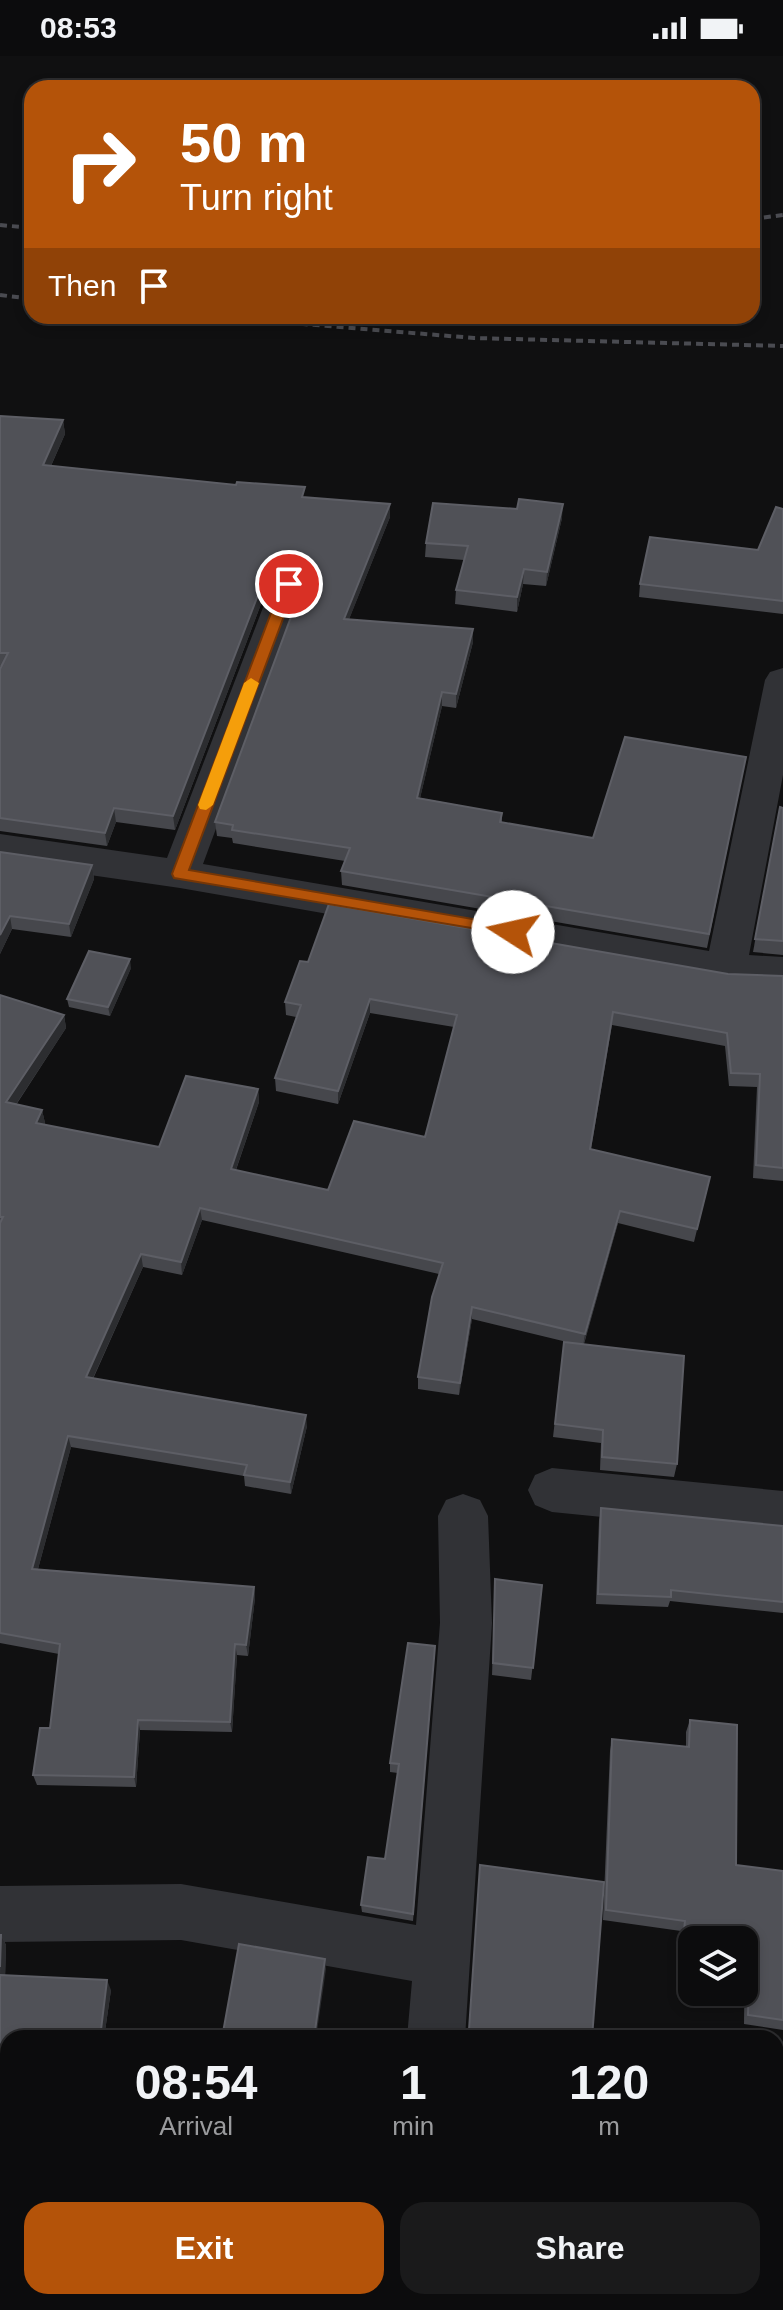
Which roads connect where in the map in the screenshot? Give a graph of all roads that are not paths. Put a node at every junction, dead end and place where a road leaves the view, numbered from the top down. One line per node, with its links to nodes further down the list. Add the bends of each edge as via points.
1 (289, 584): 4 (street)
2 (783, 680): 5 (street)
3 (0, 848): 4 (street)
4 (180, 874): 5 (street)
5 (726, 969): 6 (street)
6 (783, 972)
7 (552, 1490): 8 (street)
8 (783, 1513)
9 (463, 1516): 11 (street, via 466,1623)
10 (0, 1914): 11 (street, via 181,1912)
11 (444, 1958): 12 (street)
12 (437, 2030)

